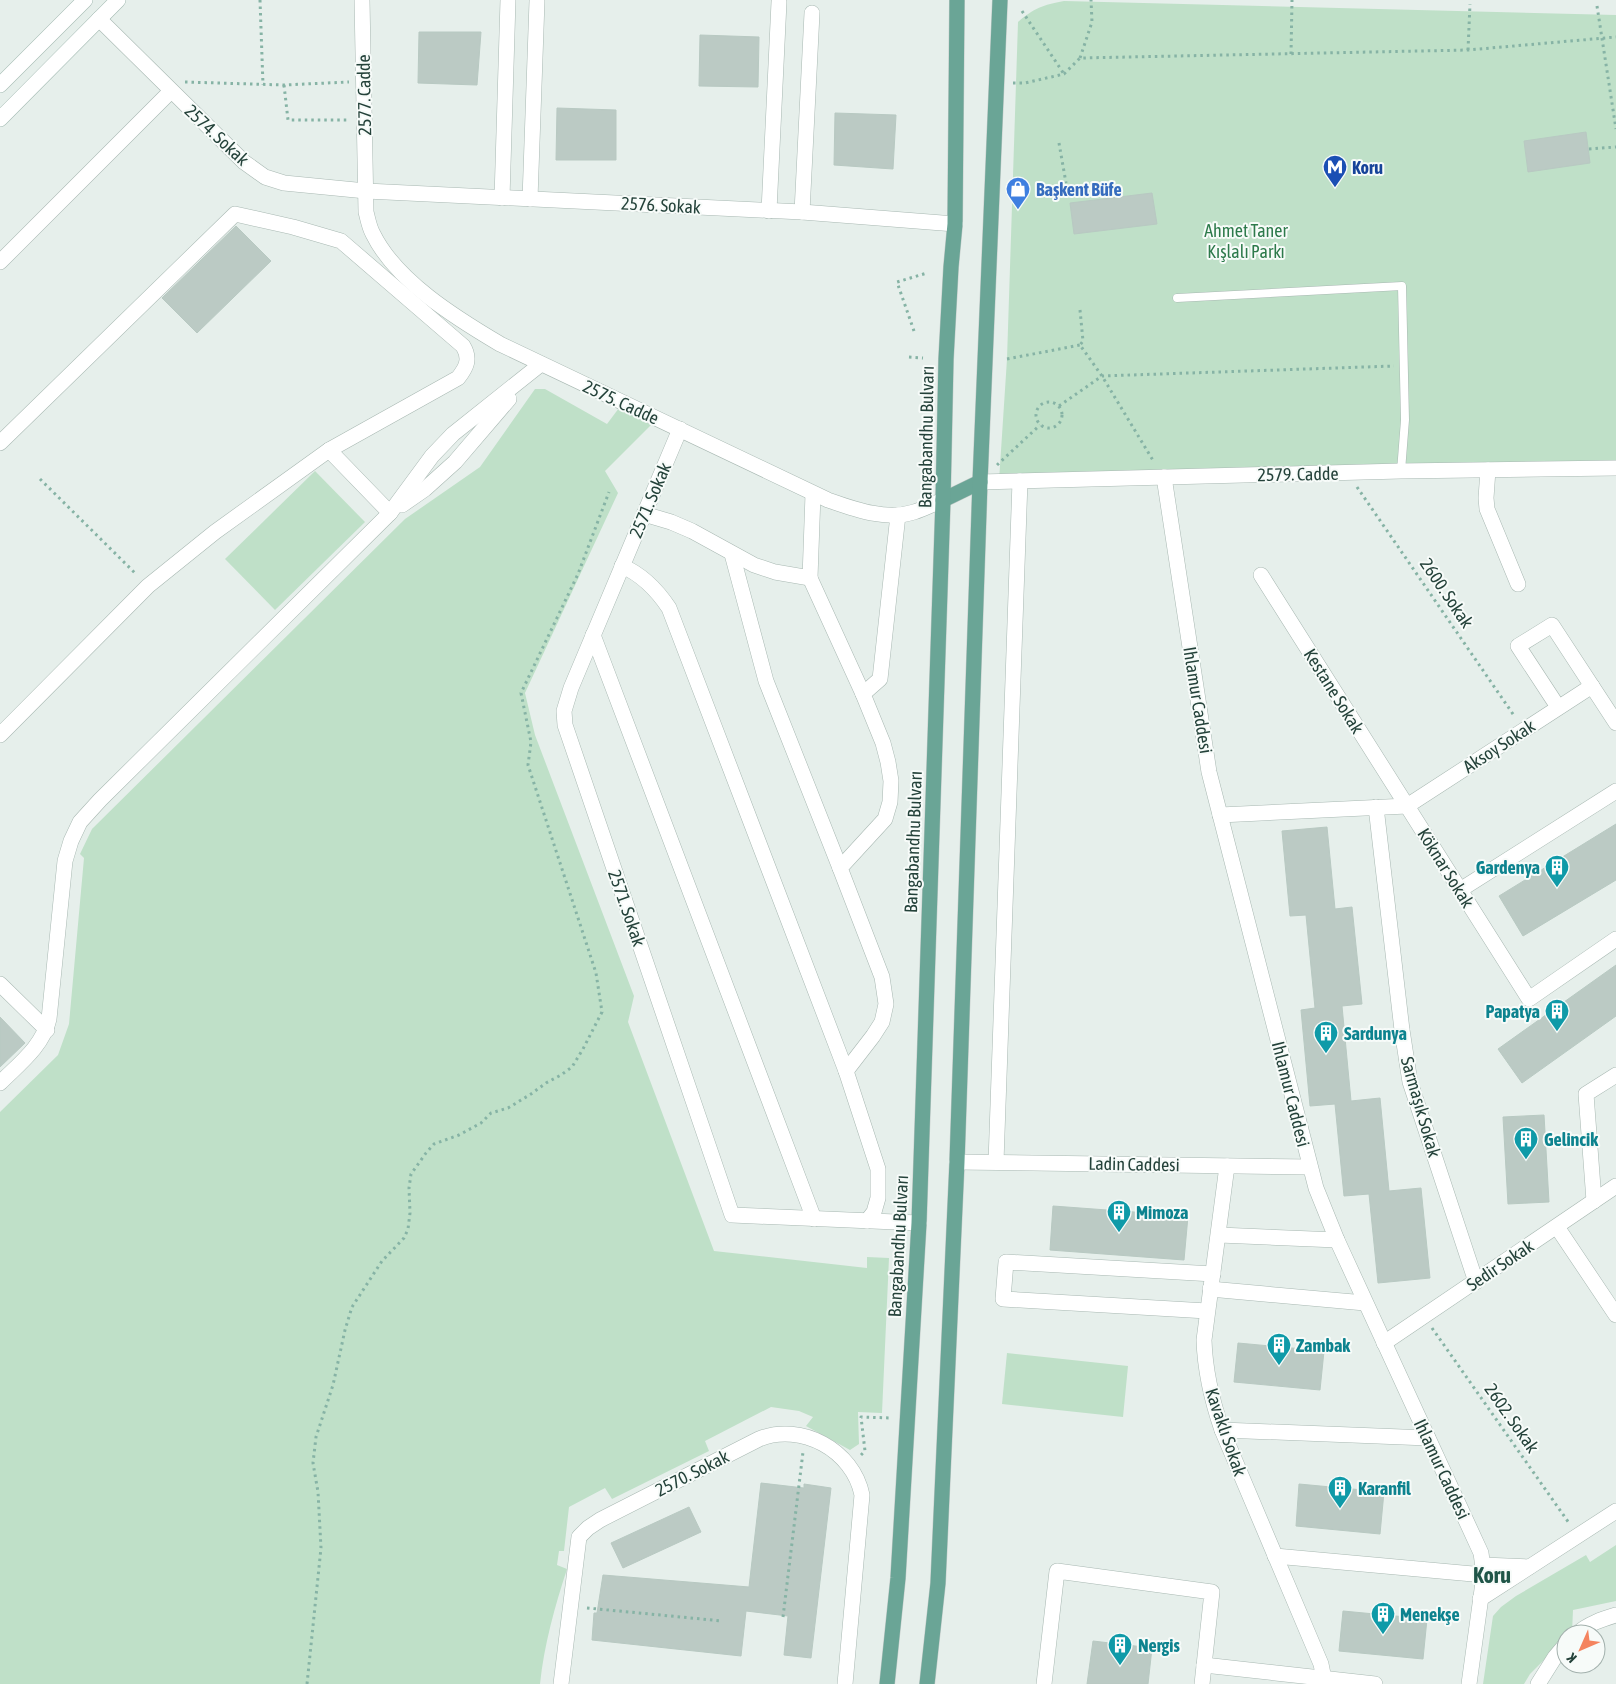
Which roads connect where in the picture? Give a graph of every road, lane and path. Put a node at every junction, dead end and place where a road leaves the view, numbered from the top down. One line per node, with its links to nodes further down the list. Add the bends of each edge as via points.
1 (85, 0): 25 (street)
2 (118, 0): 16 (street)
3 (260, 0): 26 (path)
4 (362, 0): 23 (street, 2577. Cadde)
5 (508, 0): 37 (street)
6 (957, 0): 41 (main road, Bangabandhu Bulvarı)
7 (1000, 0): 67 (main road)
8 (1091, 0): 21 (path, via 1092,22)
9 (1292, 0): 20 (path)
10 (537, 1): 38 (street)
11 (779, 2): 39 (street)
12 (1470, 4): 19 (path)
13 (1597, 6): 18 (path)
14 (1022, 11): 22 (path)
15 (812, 13): 40 (street)
16 (99, 19): 28 (street, 2574. Sokak); 29 (street)
17 (1616, 37): 18 (path)
18 (1602, 38): 19 (path); 31 (path)
19 (1468, 50): 20 (path)
20 (1291, 54): 21 (path)
21 (1080, 58): 22 (path)
22 (1064, 74): 24 (path, via 1025,83)
23 (364, 82): 27 (path); 30 (street, 2577. Cadde)
24 (1010, 82)
25 (0, 85)
26 (263, 85): 27 (path); 28 (path)
27 (284, 85): 30 (path, via 288,120)
28 (166, 86): 36 (street, 2574. Sokak, via 244,162 265,176 289,184); 42 (street)
29 (0, 120)
30 (365, 120): 36 (street, 2577. Cadde)
31 (1616, 129)
32 (1059, 143): 35 (path)
33 (1616, 147): 34 (path)
34 (1588, 149)
35 (1066, 183)
36 (366, 191): 37 (street, 2576. Sokak); 51 (street, 2575. Cadde, via 366,212 372,233 408,280 484,335)
37 (502, 198): 38 (street, 2576. Sokak)
38 (530, 199): 39 (street, 2576. Sokak)
39 (769, 211): 40 (street, 2576. Sokak)
40 (802, 212): 41 (street, 2576. Sokak)
41 (955, 224): 70 (main road, Bangabandhu Bulvarı, via 946,359)
42 (0, 262)
43 (927, 274): 46 (path, via 897,282)
44 (1177, 298): 52 (lane, via 1402,286)
45 (1080, 310): 47 (path, via 1083,341)
46 (914, 331)
47 (1080, 345): 50 (path); 53 (path)
48 (909, 358): 49 (path)
49 (923, 358)
50 (1007, 359)
51 (541, 364): 56 (street, 2575. Cadde); 71 (street, via 455,462)
52 (1404, 365): 53 (path); 62 (lane, via 1405,420)
53 (1102, 376): 54 (path); 64 (path)
54 (1059, 406): 55 (path, via 1062,418 1059,425 1047,429); 55 (path, via 1050,402 1041,404 1036,412)
55 (1040, 425): 59 (path)
56 (680, 429): 69 (street, 2575. Cadde); 72 (street, 2571. Sokak)
57 (0, 443): 58 (street, via 235,214 293,226 340,241 463,346 467,353 465,370 458,378)
58 (329, 450): 71 (street); 79 (street, via 215,532)
59 (997, 465)
60 (1616, 468): 61 (street, 2579. Cadde)
61 (1488, 470): 62 (street, 2579. Cadde); 78 (street, via 1487,509)
62 (1401, 471): 63 (street, 2579. Cadde)
63 (1347, 472): 64 (street, 2579. Cadde); 85 (path, 2600. Sokak)
64 (1164, 477): 66 (street, 2579. Cadde); 90 (street, Ihlamur Caddesi, via 1205,749)
65 (40, 479): 79 (path)
66 (1020, 481): 67 (street, 2579. Cadde); 100 (street)
67 (980, 482): 70 (main road); 99 (main road)
68 (609, 492): 137 (path, via 578,574 521,693 531,742 528,765 596,973 602,1012 572,1067 508,1108 491,1113 459,1135 434,1144 426,1153 411,1174 410,1213 404,1238 382,1261 352,1307 333,1385 316,1437 313,1463 321,1548)
69 (813, 494): 73 (street, 2575. Cadde, via 868,513); 77 (street)
70 (943, 500): 73 (street, 2575. Cadde, via 912,513); 107 (main road, Bangabandhu Bulvarı)
71 (390, 514): 95 (street, via 80,822 65,861)
72 (644, 514): 74 (street, via 692,531); 75 (street, 2571. Sokak)
73 (898, 515): 82 (street, via 880,679)
74 (732, 554): 77 (street, via 775,572); 91 (street, via 766,681)
75 (622, 566): 80 (street, 2571. Sokak); 96 (street, via 647,581 669,608)
76 (1261, 576): 88 (street, Kestane Sokak)
77 (810, 578): 82 (street)
78 (1518, 584)
79 (148, 586): 86 (street)
80 (593, 635): 105 (street); 105 (street, 2571. Sokak, via 567,698 565,725 732,1215)
81 (1592, 686): 83 (street, Aksoy Sokak); 83 (street, via 1552,625 1518,646); 84 (street)
82 (864, 694): 91 (street, via 888,762 890,802 885,819)
83 (1558, 707): 85 (street, Aksoy Sokak)
84 (1616, 723)
85 (1524, 730): 88 (street, Aksoy Sokak)
86 (0, 735)
87 (1616, 790): 92 (street)
88 (1407, 806): 89 (street); 92 (street, Köknar Sokak)
89 (1376, 807): 90 (street); 112 (street, Sarmaşık Sokak, via 1410,1082)
90 (1220, 815): 102 (street, Ihlamur Caddesi)
91 (840, 868): 96 (street, via 882,977 886,1004 878,1029)
92 (1460, 890): 93 (street, Köknar Sokak, via 1529,999)
93 (1616, 939)
94 (0, 984): 95 (street)
95 (47, 1030): 98 (street, via 36,1047)
96 (846, 1071): 106 (street, via 878,1170 878,1198)
97 (1616, 1075): 104 (street, via 1586,1094)
98 (0, 1083)
99 (957, 1162): 100 (street, Ladin Caddesi); 141 (main road, via 938,1583)
100 (996, 1162): 101 (street, Ladin Caddesi)
101 (1227, 1166): 102 (street, Ladin Caddesi); 109 (street, Kavaklı Sokak)
102 (1310, 1167): 110 (street, Ihlamur Caddesi)
103 (1616, 1186): 104 (street, Sedir Sokak)
104 (1594, 1201): 108 (street, Sedir Sokak)
105 (814, 1219): 106 (street, 2571. Sokak)
106 (867, 1221): 107 (street, 2571. Sokak)
107 (919, 1224): 118 (main road, Bangabandhu Bulvarı)
108 (1557, 1227): 112 (street, Sedir Sokak); 114 (street)
109 (1219, 1234): 110 (street); 111 (street, Kavaklı Sokak)
110 (1337, 1240): 113 (street, Ihlamur Caddesi)
111 (1212, 1282): 113 (street); 115 (street, Kavaklı Sokak); 115 (street, via 1006,1262 1003,1299)
112 (1476, 1282): 116 (street, Sedir Sokak)
113 (1365, 1303): 117 (street, Ihlamur Caddesi)
114 (1614, 1307)
115 (1207, 1311): 119 (street, Kavaklı Sokak, via 1204,1356)
116 (1424, 1316): 117 (street, Sedir Sokak); 124 (path, 2602. Sokak)
117 (1384, 1343): 121 (street, Ihlamur Caddesi)
118 (907, 1419): 122 (path, via 861,1416 865,1451); 140 (main road, Bangabandhu Bulvarı, via 898,1578)
119 (1222, 1430): 121 (street); 125 (street, Kavaklı Sokak)
120 (804, 1437): 122 (street, 2570. Sokak, via 833,1450); 129 (street, 2570. Sokak, via 778,1433 759,1439 588,1528 580,1537); 131 (path)
121 (1428, 1438): 127 (street, Ihlamur Caddesi, via 1481,1554)
122 (849, 1466): 139 (street, via 862,1495)
123 (1616, 1511): 124 (street)
124 (1578, 1536): 126 (street)
125 (1274, 1556): 127 (street); 136 (street, Kavaklı Sokak, via 1321,1664)
126 (1529, 1567): 127 (street); 128 (street)
127 (1483, 1570): 128 (street, Ihlamur Caddesi)
128 (1480, 1599): 145 (street, Ihlamur Caddesi)
129 (571, 1606): 132 (path); 138 (street, 2570. Sokak)
130 (1616, 1615): 133 (street)
131 (783, 1617)
132 (722, 1621)
133 (1593, 1624)
134 (1556, 1656): 146 (street)
135 (1204, 1665): 136 (street); 142 (street, via 1212,1592 1057,1571); 143 (street)
136 (1325, 1681): 144 (street)
137 (307, 1684)
138 (562, 1684)
139 (845, 1684)
140 (887, 1684)
141 (927, 1684)
142 (1044, 1684)
143 (1202, 1684)
144 (1375, 1684)
145 (1469, 1684)
146 (1538, 1684)

